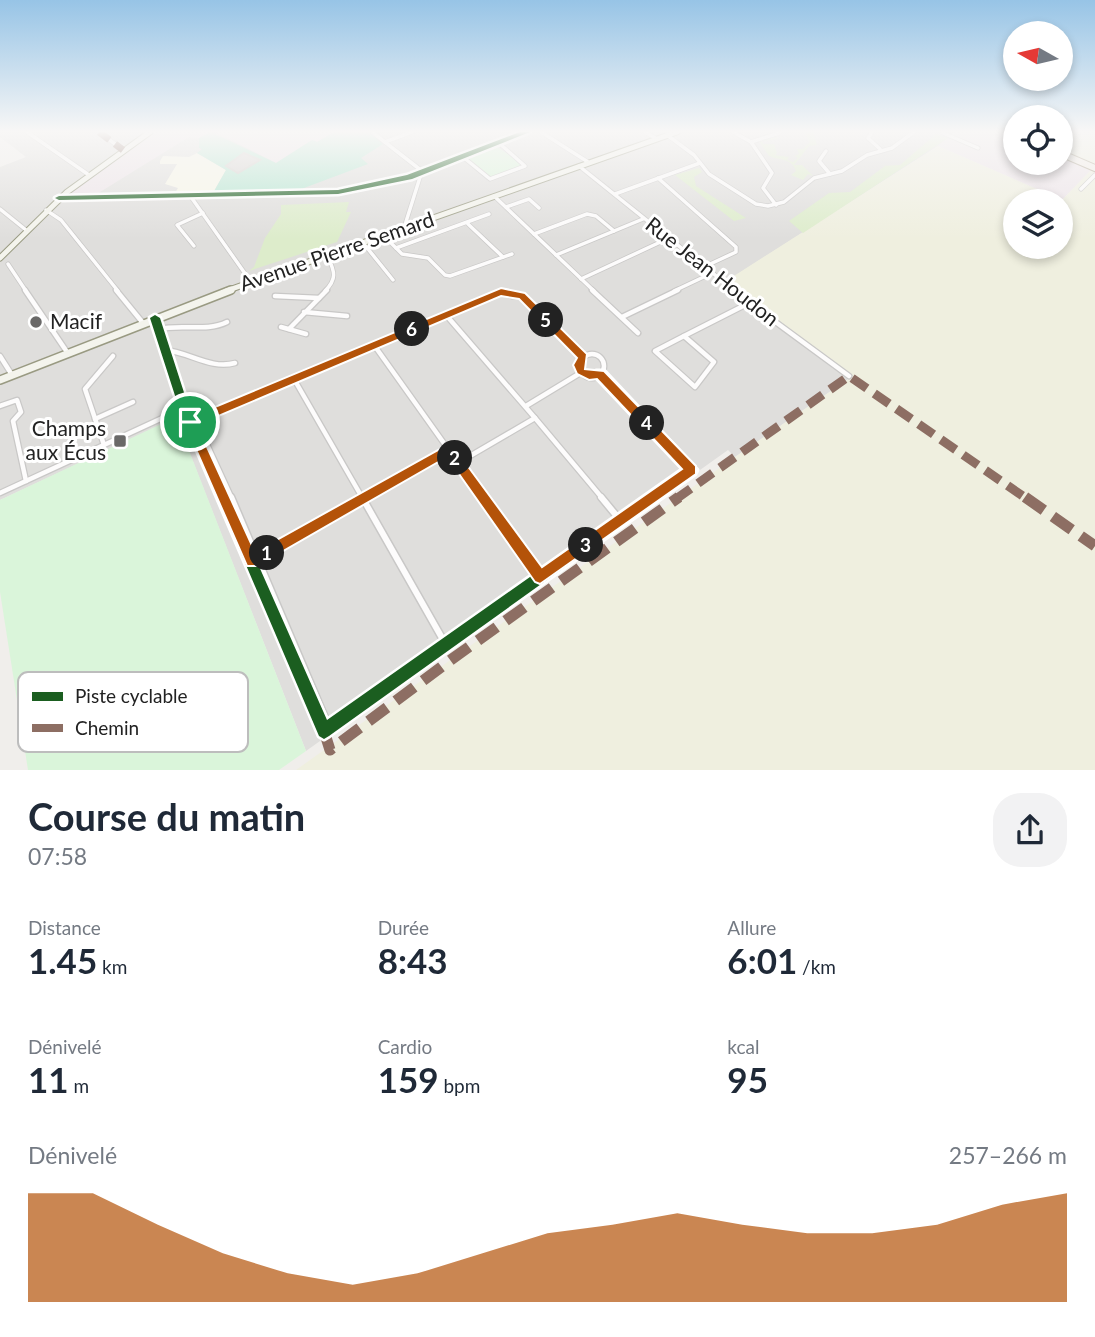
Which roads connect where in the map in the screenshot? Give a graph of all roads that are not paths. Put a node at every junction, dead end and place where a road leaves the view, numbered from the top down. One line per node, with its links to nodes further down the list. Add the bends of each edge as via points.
1 (78, 168): 16 (street)
2 (99, 168): 16 (main road)
3 (418, 168): 14 (street)
4 (431, 168): 14 (street)
5 (476, 168): 6 (street, via 490,179)
6 (519, 168)
7 (570, 168): 21 (main road, Avenue Pierre Semard)
8 (582, 168): 20 (street, Rue Jean Houdon)
9 (686, 168): 18 (street)
10 (704, 168): 24 (street, via 756,204)
11 (769, 168): 24 (street, via 772,173 764,188)
12 (825, 168): 15 (street)
13 (844, 168): 15 (street)
14 (422, 171): 22 (street, via 338,192); 33 (street)
15 (831, 174): 24 (street, via 814,178)
16 (89, 175): 23 (main road)
17 (1095, 175): 19 (street)
18 (658, 178): 20 (street); 48 (street, via 736,247 731,257)
19 (1081, 189)
20 (614, 194): 31 (street, Rue Jean Houdon)
21 (494, 196): 25 (street); 33 (main road, Avenue Pierre Semard)
22 (191, 197): 23 (street); 29 (street)
23 (59, 198): 28 (main road)
24 (776, 205)
25 (506, 207): 26 (street, via 529,199); 36 (street)
26 (539, 208)
27 (0, 209): 34 (street)
28 (46, 210): 34 (main road); 62 (street, via 68,227)
29 (203, 214): 40 (street, via 177,225); 52 (street)
30 (489, 214): 32 (street)
31 (644, 218): 35 (street); 38 (street, Rue Jean Houdon)
32 (467, 223): 41 (street); 45 (street)
33 (404, 229): 37 (main road, Avenue Pierre Semard)
34 (26, 230): 46 (main road)
35 (614, 231): 36 (street, via 587,214); 43 (street)
36 (534, 234): 43 (street)
37 (384, 236): 39 (main road, Avenue Pierre Semard); 41 (street)
38 (669, 238): 48 (street, Rue Jean Houdon); 50 (street)
39 (364, 244): 44 (main road, Avenue Pierre Semard); 51 (street)
40 (194, 246)
41 (396, 248): 45 (street, via 406,256 428,258 450,276)
42 (512, 254): 45 (street)
43 (556, 255): 50 (street)
44 (328, 257): 52 (main road, Avenue Pierre Semard); 54 (street, via 335,278)
45 (503, 257)
46 (0, 258)
47 (8, 264): 71 (street)
48 (706, 265): 49 (street, Rue Jean Houdon)
49 (712, 273): 55 (street, Rue Jean Houdon); 59 (street)
50 (582, 279): 59 (street)
51 (393, 280)
52 (251, 282): 60 (main road, Avenue Pierre Semard)
53 (275, 296): 54 (street)
54 (319, 298): 56 (street)
55 (749, 303): 68 (street); 79 (street, Rue Jean Houdon)
56 (304, 312): 58 (street); 65 (street)
57 (446, 315): 69 (street); 74 (street, via 501,292 522,295); 83 (street)
58 (347, 316)
59 (621, 317): 66 (street)
60 (155, 318): 62 (main road, Avenue Pierre Semard); 64 (street)
61 (227, 322): 64 (street, via 217,328 182,324)
62 (143, 323): 71 (main road, Avenue Pierre Semard)
63 (281, 327): 65 (street)
64 (159, 329): 70 (street)
65 (289, 329): 67 (street)
66 (638, 333)
67 (306, 334)
68 (684, 336): 68 (street, via 713,362 695,387 655,351)
69 (374, 345): 80 (street); 90 (street)
70 (165, 350): 75 (street, via 188,352 222,367); 85 (street)
71 (67, 352): 78 (main road, Avenue Pierre Semard)
72 (0, 356): 78 (street)
73 (113, 356): 87 (street, via 85,389)
74 (583, 357): 76 (street, via 578,365); 77 (street, via 594,355 603,360 605,368)
75 (235, 363)
76 (582, 372): 77 (street); 83 (street)
77 (600, 374): 95 (street, via 691,470)
78 (12, 375): 81 (main road, Avenue Pierre Semard)
79 (849, 376)
80 (294, 379): 88 (street); 94 (street)
81 (0, 380)
82 (133, 402): 87 (street)
83 (526, 406): 86 (street)
84 (0, 407): 92 (street, via 17,400 21,412 13,421)
85 (184, 408): 88 (street); 89 (street)
86 (535, 418): 91 (street); 95 (street)
87 (95, 419): 89 (street)
88 (190, 422): 96 (street)
89 (104, 445): 92 (street)
90 (449, 449): 91 (street); 94 (street)
91 (458, 463): 97 (street)
92 (26, 481): 93 (street)
93 (0, 494)
94 (363, 497): 96 (street); 98 (street)
95 (620, 520): 97 (street)
96 (254, 560): 98 (street, via 324,731)
97 (540, 577): 98 (street)
98 (446, 645)

